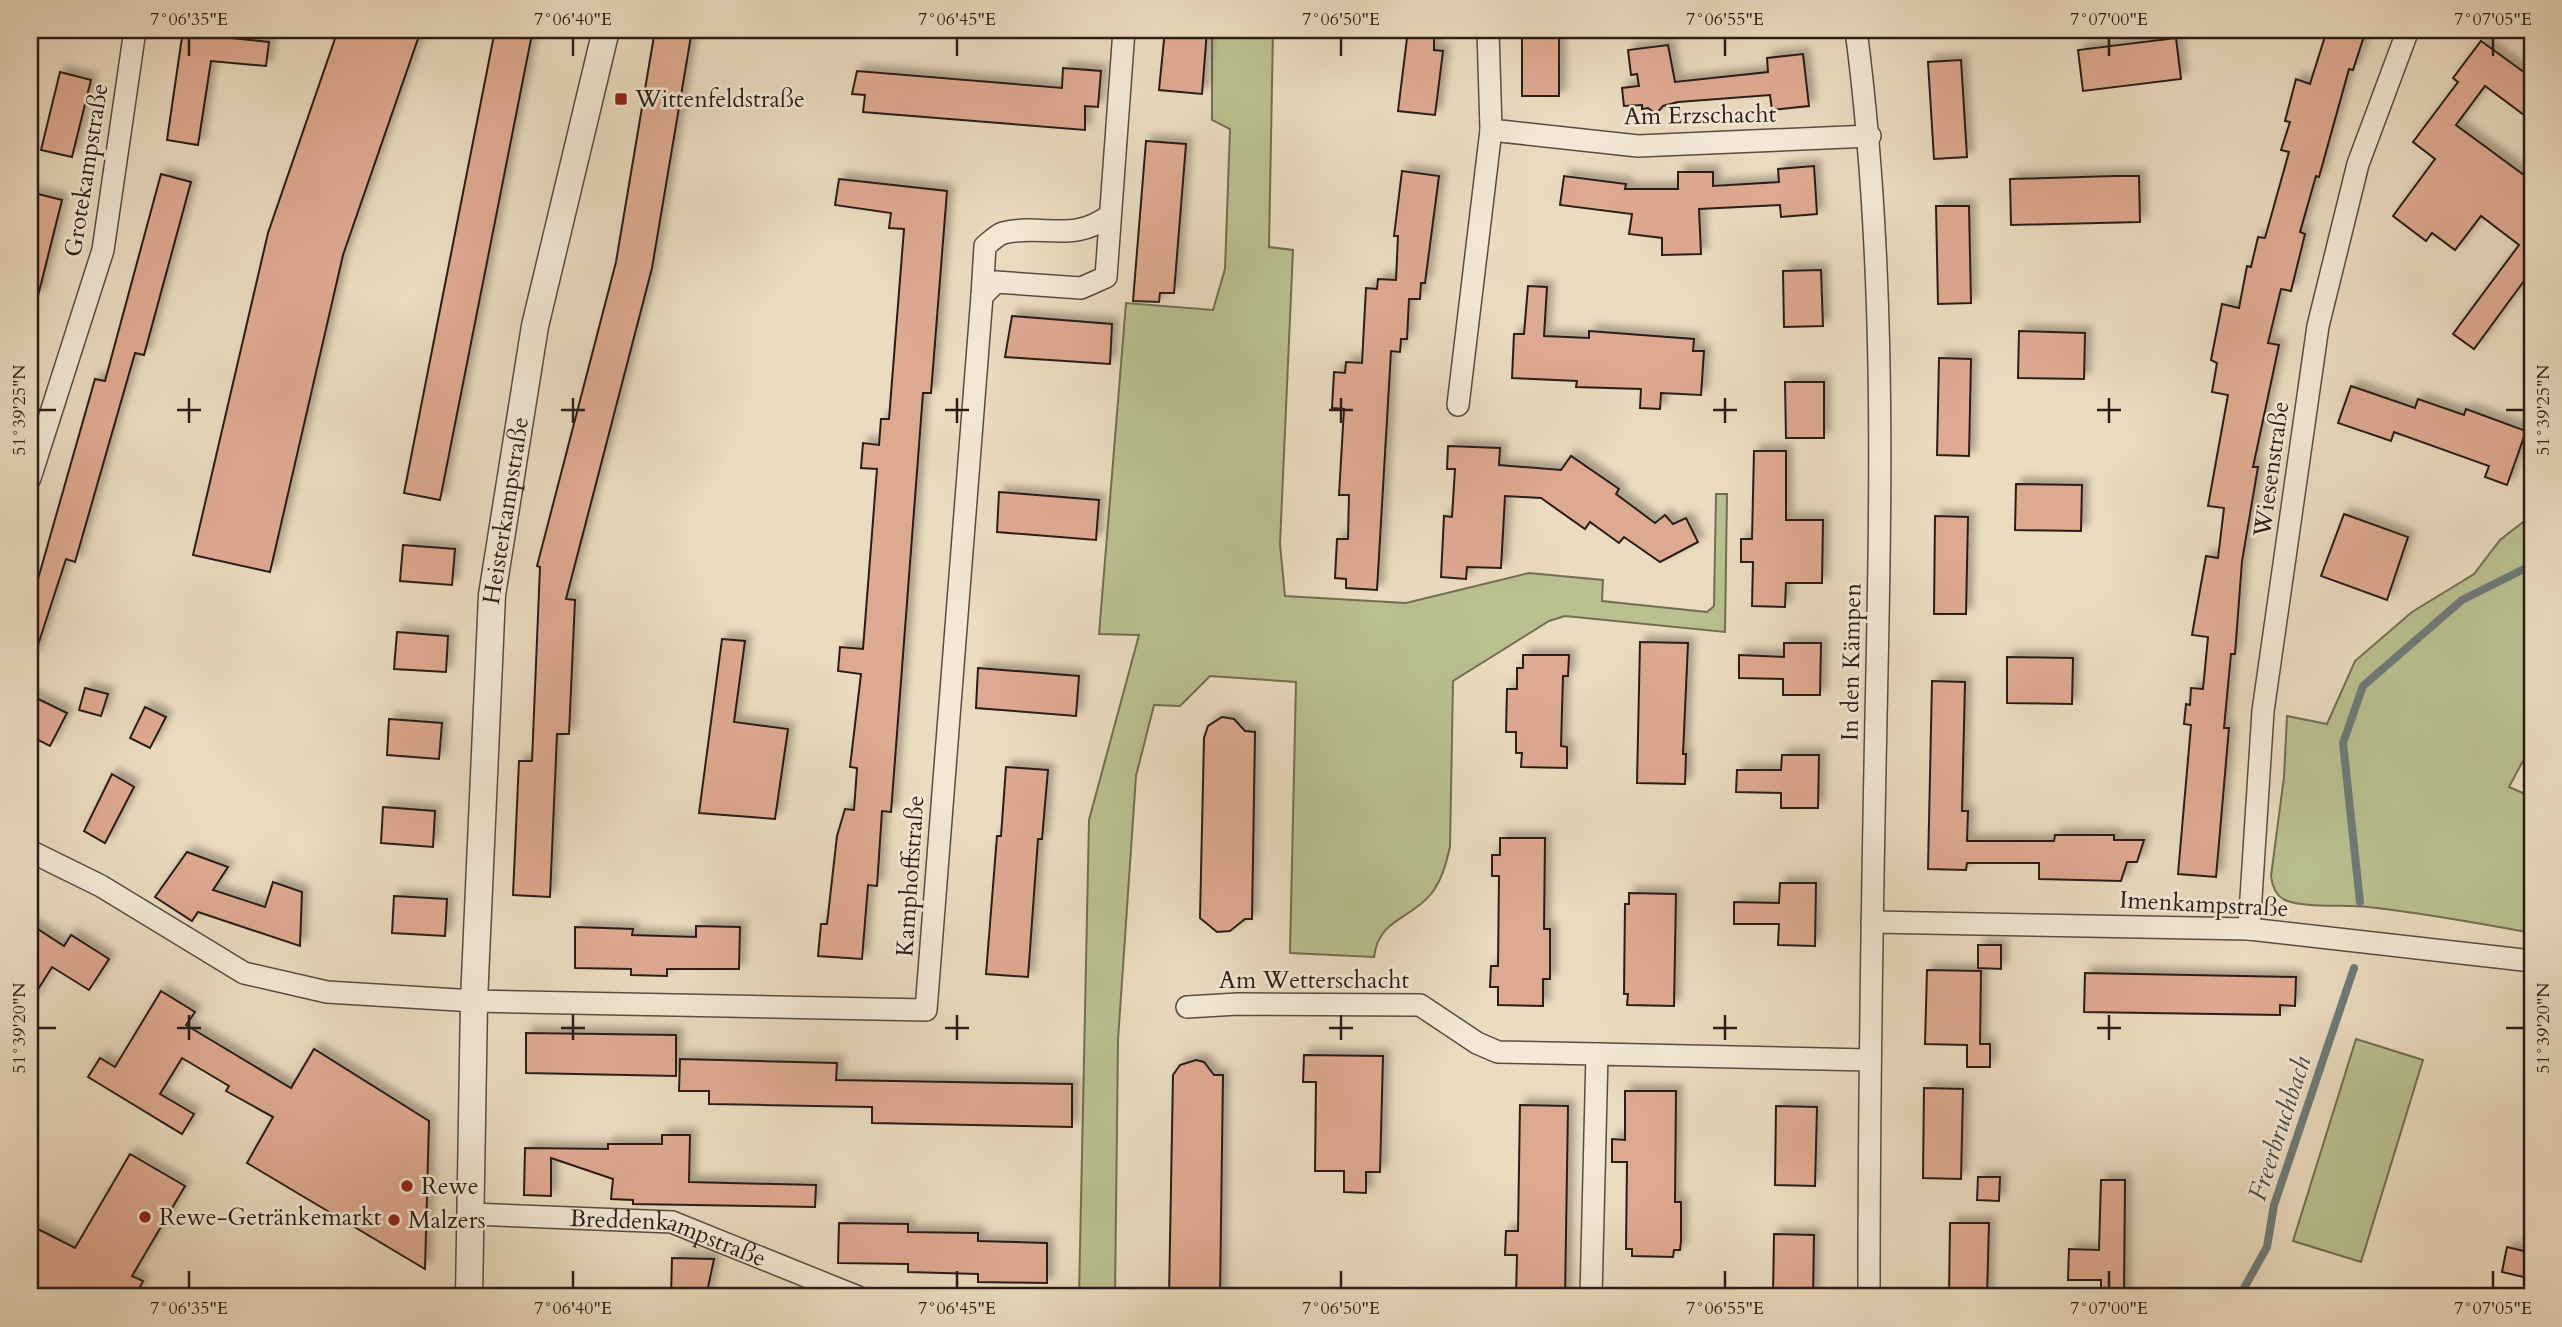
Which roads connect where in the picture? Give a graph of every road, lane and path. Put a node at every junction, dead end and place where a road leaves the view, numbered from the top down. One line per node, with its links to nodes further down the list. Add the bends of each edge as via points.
1 (135, 30): 12 (street, Grotekampstraße, via 103,250)
2 (606, 30): 17 (street, Heisterkampstraße, via 535,327 492,595)
3 (1124, 30): 9 (street)
4 (1489, 30): 7 (street)
5 (1856, 30): 8 (street, In den Kämpen)
6 (2408, 30): 15 (street, Wiesenstraße, via 2358,164 2318,326 2263,711)
7 (1491, 130): 8 (street, Am Erzschacht, via 1638,146); 11 (street)
8 (1870, 136): 14 (street, In den Kämpen, via 1882,431)
9 (1110, 215): 10 (street, Kamphoffstraße, via 1082,231 1001,233 985,246); 10 (street, via 1105,277 1082,288 996,282)
10 (982, 296): 17 (street, Kamphoffstraße, via 926,1010)
11 (1458, 405)
12 (30, 478)
13 (30, 851): 17 (street, via 101,886 244,973 327,992)
14 (1872, 922): 15 (street, Imenkampstraße); 20 (street, In den Kämpen)
15 (2249, 929): 16 (street, Imenkampstraße)
16 (2532, 961)
17 (474, 1001): 21 (street)
18 (1187, 1007): 19 (street, Am Wetterschacht, via 1420,1005 1498,1052)
19 (1597, 1054): 20 (street, Am Wetterschacht); 24 (street)
20 (1869, 1060): 25 (street, In den Kämpen)
21 (470, 1214): 22 (street); 23 (street, Breddenkampstraße, via 672,1222)
22 (470, 1297)
23 (859, 1297)
24 (1591, 1297)
25 (1869, 1297)

